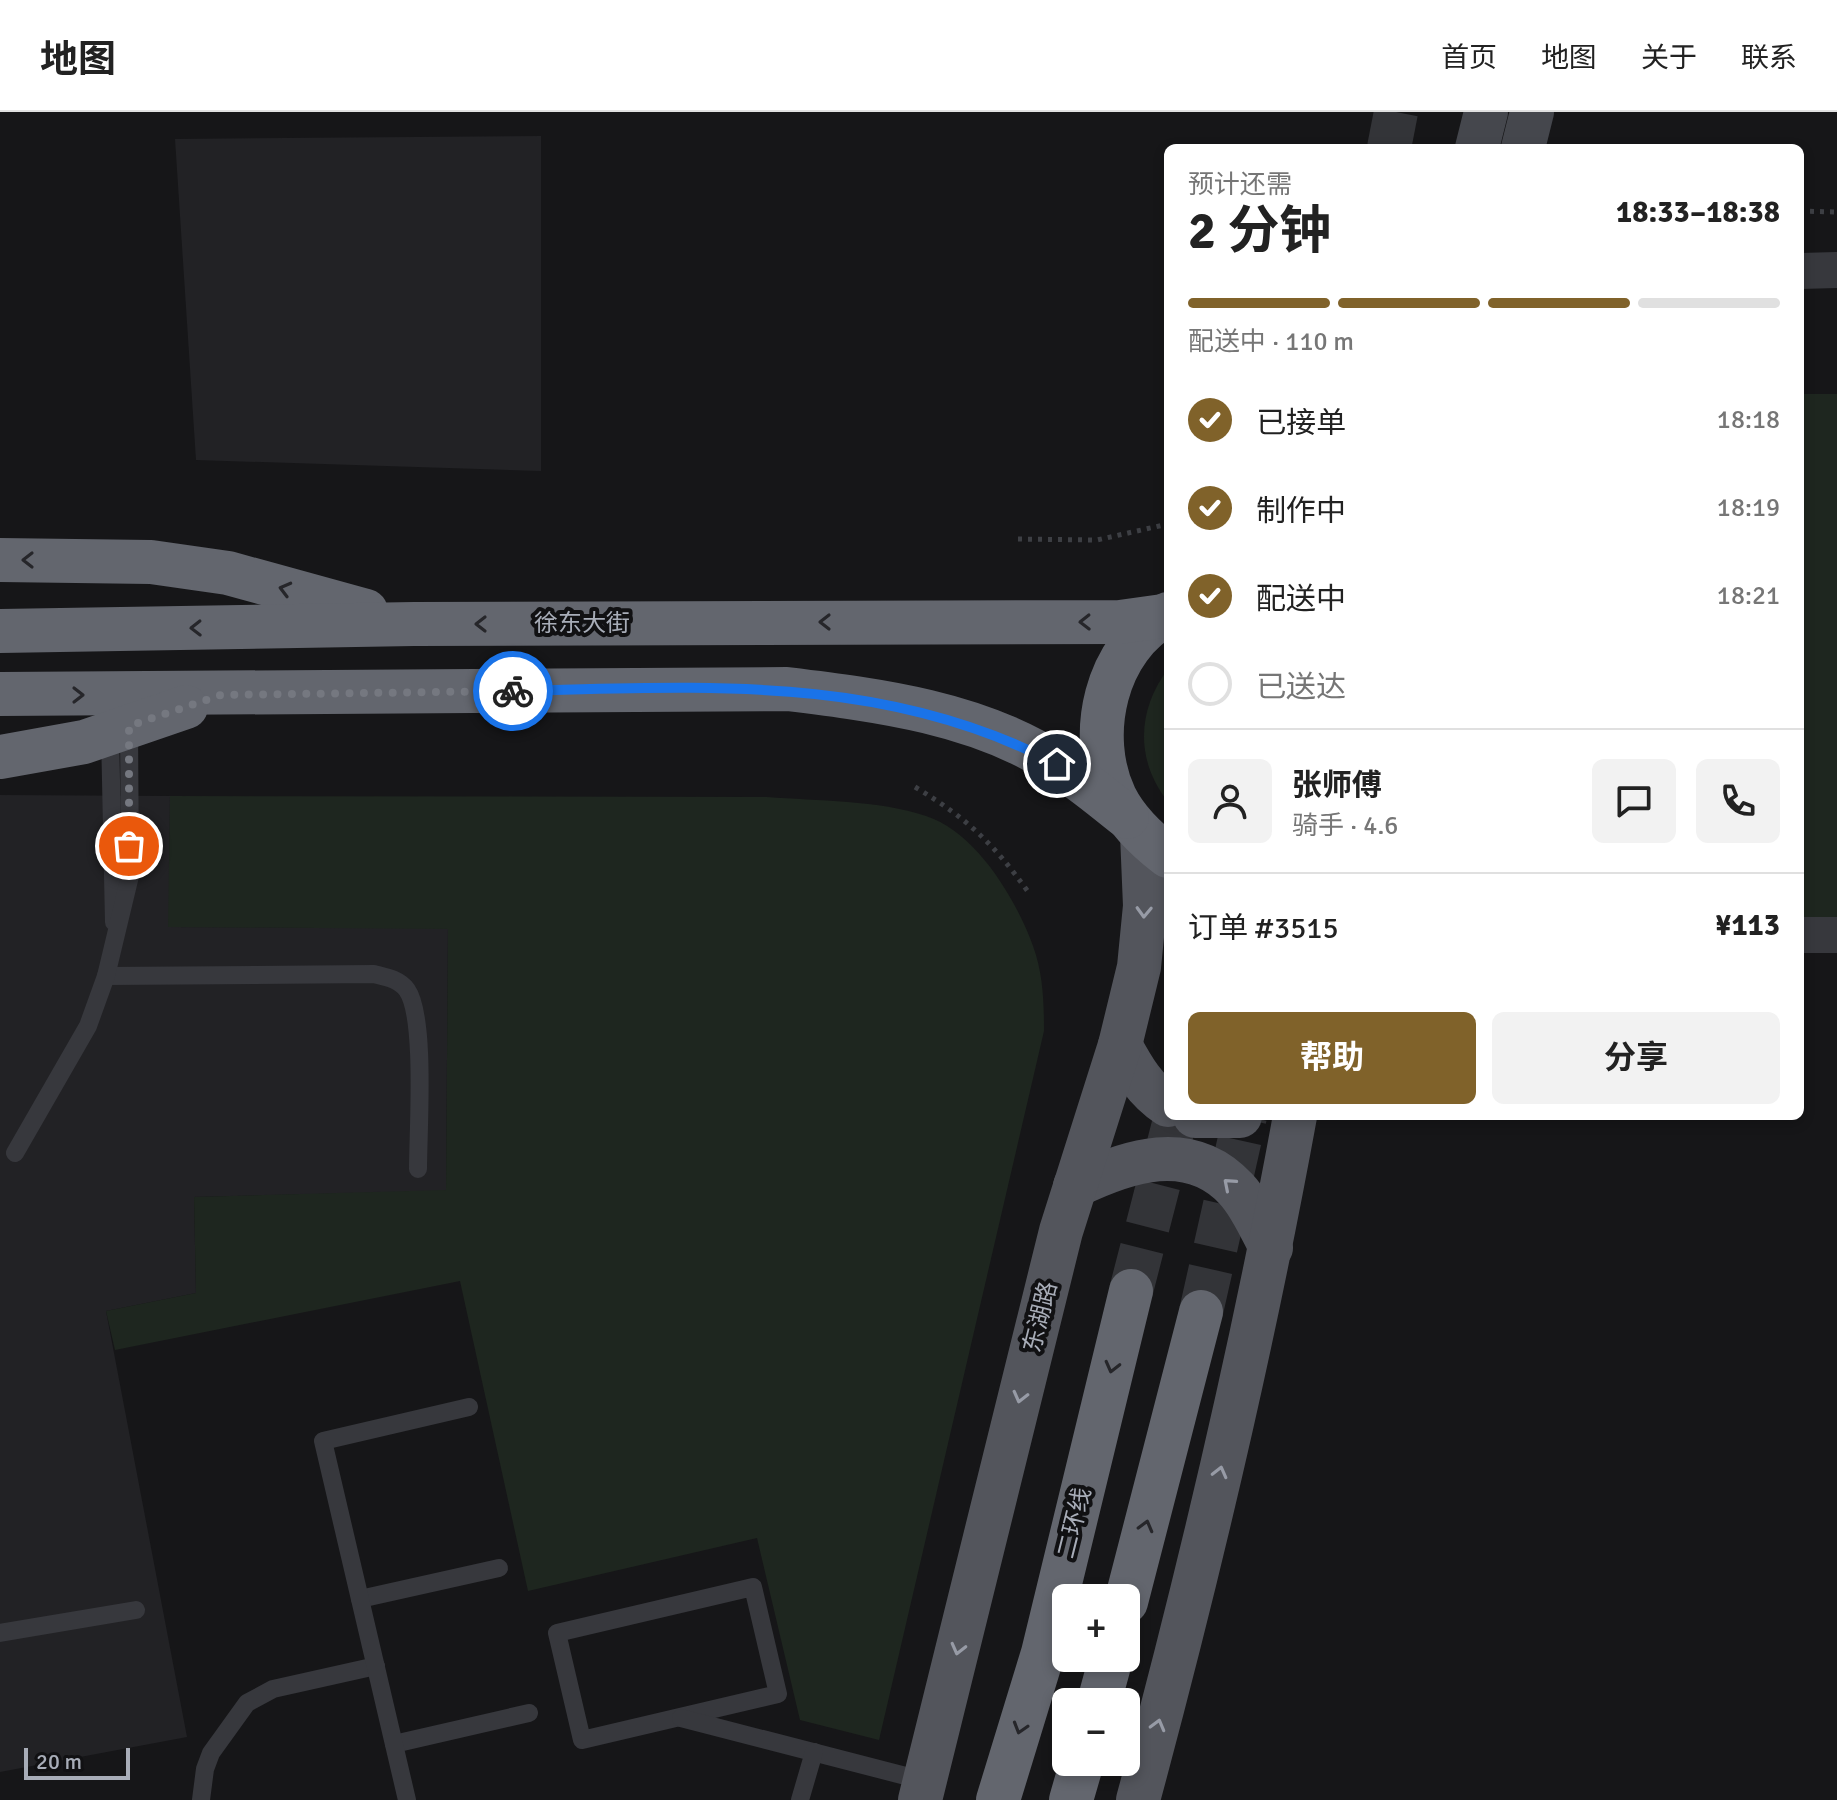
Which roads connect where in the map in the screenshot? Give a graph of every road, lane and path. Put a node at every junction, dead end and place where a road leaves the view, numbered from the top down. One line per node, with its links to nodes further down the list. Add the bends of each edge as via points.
1 (1486, 112): 3 (main road)
2 (1532, 112): 4 (main road)
3 (1478, 144)
4 (1524, 144)
5 (1804, 211): 6 (path)
6 (1837, 212)
7 (1837, 270): 8 (street)
8 (1804, 271)
9 (1164, 525): 10 (path, via 1097,540)
10 (1018, 539)
11 (0, 560): 14 (highway, one-way to 11, via 228,573 166,564)
12 (1164, 615): 14 (highway, 徐东大街, one-way to 14, via 1106,622)
13 (1164, 616): 21 (highway, via 1134,643 1106,697 1102,750 1115,797)
14 (414, 624): 15 (highway, 徐东大街, one-way to 15)
15 (0, 631)
16 (0, 694): 17 (highway, one-way to 17)
17 (221, 695): 18 (highway); 21 (highway, via 707,688 858,697 938,714 1006,737 1057,764)
18 (120, 729): 19 (highway, via 84,742); 25 (lane, via 115,937)
19 (0, 757)
20 (915, 787): 22 (path, via 962,816 1002,855)
21 (1146, 835): 26 (main road, 东湖路, one-way to 26, via 1143,935)
22 (1029, 893)
23 (1804, 935): 24 (street)
24 (1837, 935)
25 (106, 976): 29 (lane, via 88,1026); 30 (lane, via 374,974 399,982 417,1016)
26 (1120, 1045): 27 (main road, via 1136,1073); 31 (main road, 东湖路)
27 (1164, 1102)
28 (1294, 1120): 32 (main road)
29 (15, 1153)
30 (418, 1169)
31 (1075, 1186): 32 (main road, one-way to 31, via 1236,1189 1215,1172 1186,1160 1132,1161); 47 (main road, 东湖路, one-way to 47)
32 (1271, 1248): 53 (main road, one-way to 32)
33 (1131, 1291): 51 (highway, 二环线, one-way to 51, via 1043,1653)
34 (1201, 1312): 37 (highway, one-way to 34)
35 (469, 1407): 38 (lane, via 323,1441)
36 (499, 1568): 38 (lane)
37 (1131, 1584)
38 (360, 1599): 41 (lane)
39 (136, 1610): 40 (lane)
40 (0, 1633)
41 (376, 1666): 44 (lane); 48 (lane, via 273,1689 247,1703 211,1753)
42 (529, 1713): 44 (lane)
43 (678, 1717): 43 (lane, via 778,1694 753,1587 557,1633 582,1740); 45 (lane)
44 (394, 1744): 49 (lane)
45 (814, 1752): 47 (lane); 50 (lane)
46 (1078, 1776): 52 (highway)
47 (923, 1791)
48 (201, 1800)
49 (407, 1800)
50 (800, 1800)
51 (998, 1800)
52 (1071, 1800)
53 (1138, 1800)

